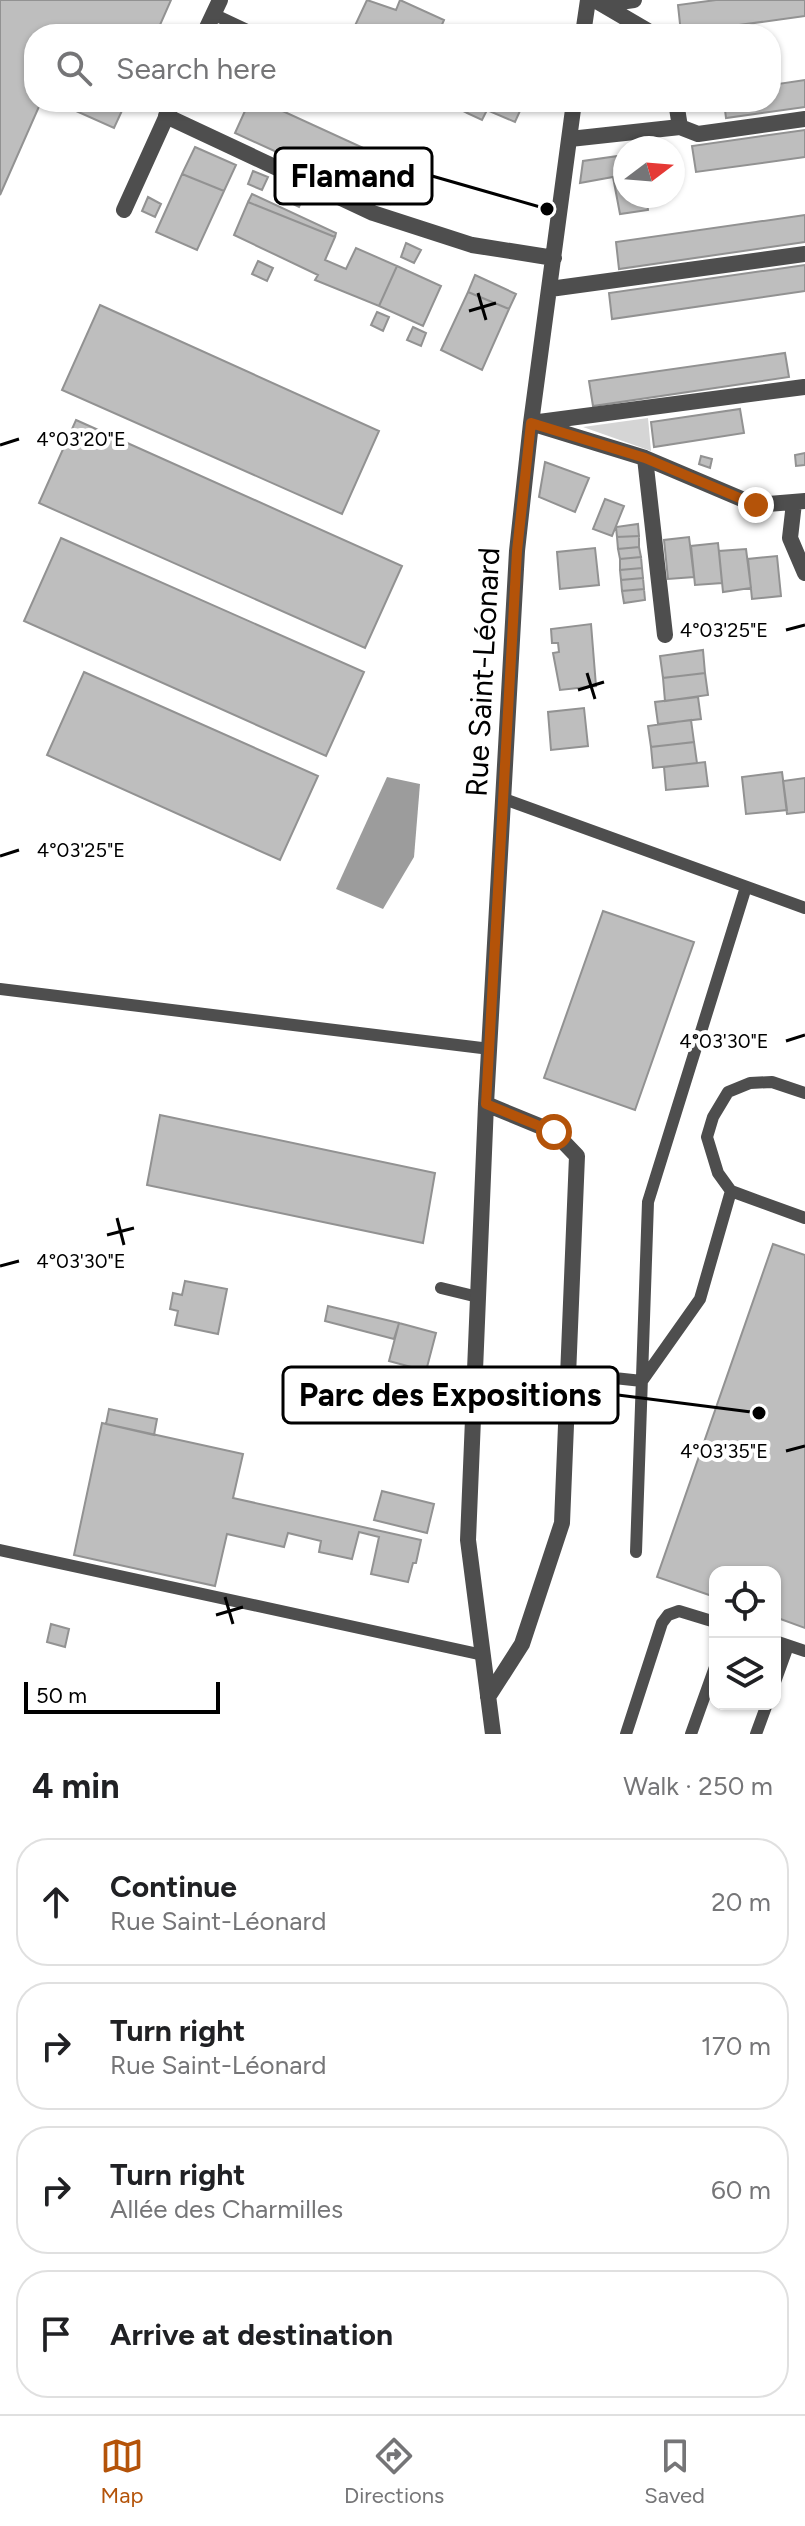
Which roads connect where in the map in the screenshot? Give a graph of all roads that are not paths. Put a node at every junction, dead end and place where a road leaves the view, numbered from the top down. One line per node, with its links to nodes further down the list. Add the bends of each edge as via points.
1 (634, 0): 2 (street)
2 (596, 1): 5 (street); 6 (street)
3 (216, 7): 4 (lane)
4 (239, 24)
5 (587, 24)
6 (636, 24)
7 (169, 112): 14 (street)
8 (176, 112): 16 (street, via 373,213 472,245)
9 (573, 112): 13 (street, Rue Saint-Léonard)
10 (678, 112): 12 (street)
11 (805, 119): 12 (street, via 698,134)
12 (680, 127): 13 (street)
13 (570, 139): 16 (street, Rue Saint-Léonard)
14 (124, 210)
15 (805, 254): 17 (street)
16 (554, 258): 17 (street, Rue Saint-Léonard)
17 (550, 289): 19 (street, Rue Saint-Léonard)
18 (804, 387): 19 (street)
19 (531, 423): 20 (street); 24 (street, Rue Saint-Léonard, via 517,551)
20 (645, 458): 21 (street, via 756,505); 23 (street)
21 (799, 502): 22 (street, via 790,538)
22 (805, 573)
23 (665, 635)
24 (504, 799): 25 (lane); 28 (street, Rue Saint-Léonard)
25 (746, 887): 26 (lane); 36 (lane, via 648,1202)
26 (805, 908)
27 (0, 989): 28 (lane)
28 (490, 1049): 30 (street, Rue Saint-Léonard)
29 (805, 1093): 31 (lane, via 772,1082 728,1092 707,1137 718,1173)
30 (486, 1104): 34 (street, Rue Saint-Léonard); 35 (street, via 554,1132 577,1156)
31 (731, 1191): 32 (lane); 36 (lane, via 700,1299)
32 (805, 1218)
33 (441, 1288): 34 (lane)
34 (478, 1297): 43 (street, Rue Saint-Léonard, via 468,1540)
35 (568, 1373): 36 (lane); 46 (street, via 562,1523 522,1644)
36 (642, 1381): 38 (lane)
37 (0, 1550): 43 (lane)
38 (636, 1552)
39 (709, 1620): 49 (lane, via 679,1611 662,1623)
40 (781, 1643): 41 (lane)
41 (788, 1646): 42 (lane); 44 (lane)
42 (805, 1651)
43 (483, 1655): 46 (street, Rue Saint-Léonard)
44 (781, 1665)
45 (709, 1684): 50 (lane)
46 (488, 1697): 48 (street, Rue Saint-Léonard)
47 (765, 1710): 51 (lane)
48 (493, 1734)
49 (626, 1734)
50 (691, 1734)
51 (756, 1734)

